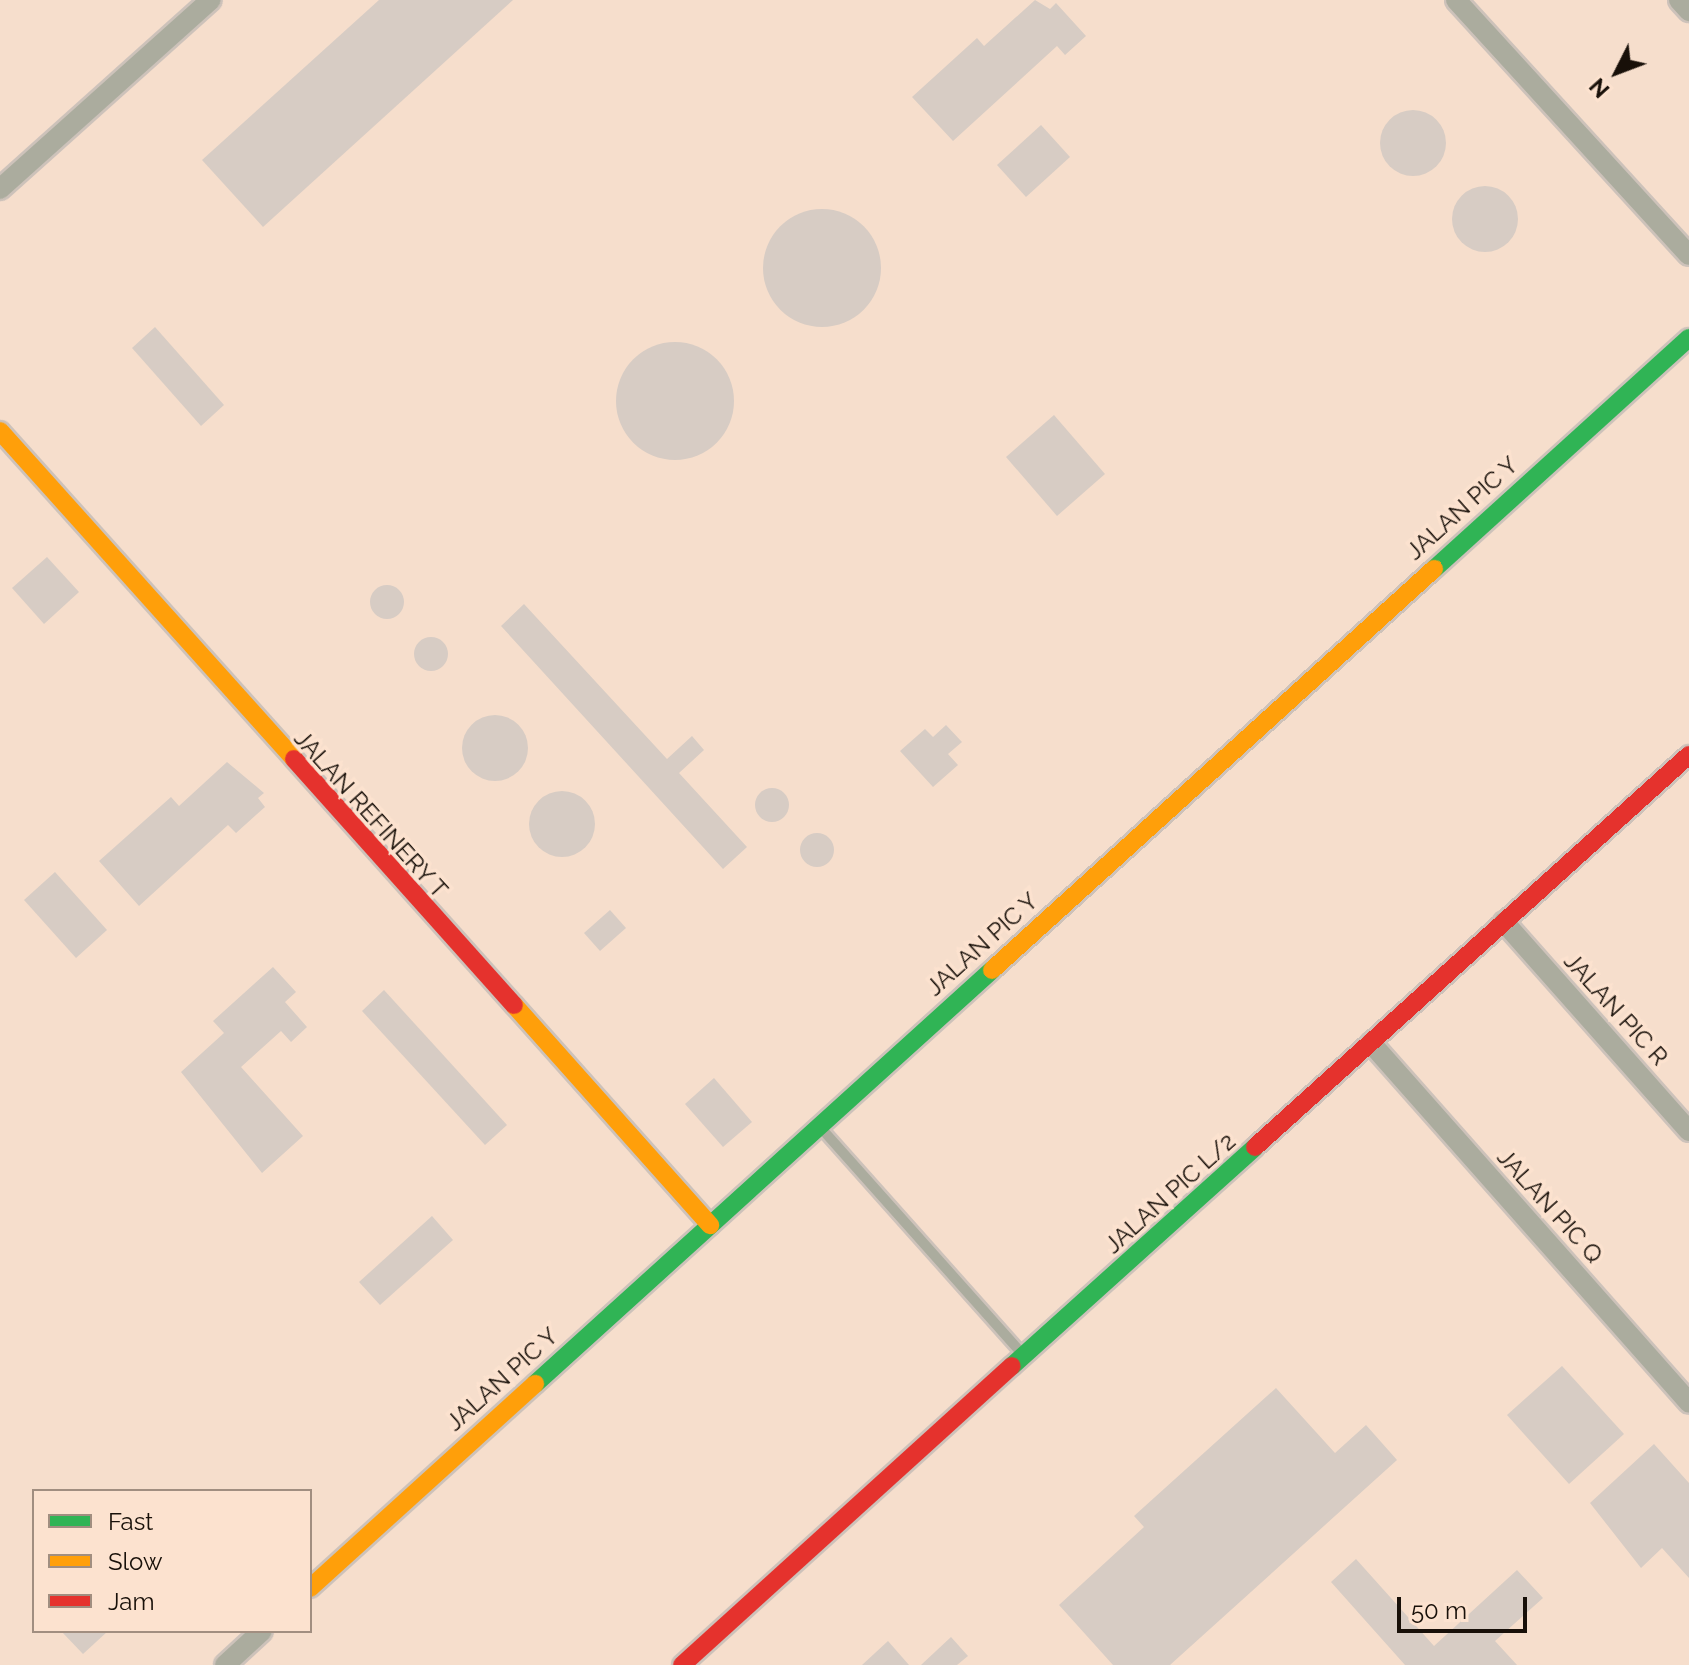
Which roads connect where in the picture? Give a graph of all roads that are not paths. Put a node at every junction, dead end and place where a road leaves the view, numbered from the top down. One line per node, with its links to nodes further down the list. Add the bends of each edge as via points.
1 (211, 0): 5 (street)
2 (1456, 0): 6 (street)
3 (1679, 0): 4 (street)
4 (1689, 11)
5 (0, 189)
6 (1689, 255)
7 (1689, 338): 12 (street, JALAN PIC Y)
8 (0, 431): 14 (street, JALAN REFINERY T)
9 (1689, 755): 10 (street, JALAN PIC L/2)
10 (1504, 922): 11 (street, JALAN PIC L/2); 13 (street, JALAN PIC R)
11 (1371, 1043): 15 (street, JALAN PIC L/2); 16 (street, JALAN PIC Q)
12 (819, 1126): 14 (street, JALAN PIC Y); 15 (lane)
13 (1689, 1131)
14 (710, 1225): 17 (street, JALAN PIC Y)
15 (1024, 1357): 20 (street, JALAN PIC L/2)
16 (1689, 1402)
17 (312, 1586)
18 (260, 1633): 19 (street)
19 (225, 1665)
20 (682, 1665)

